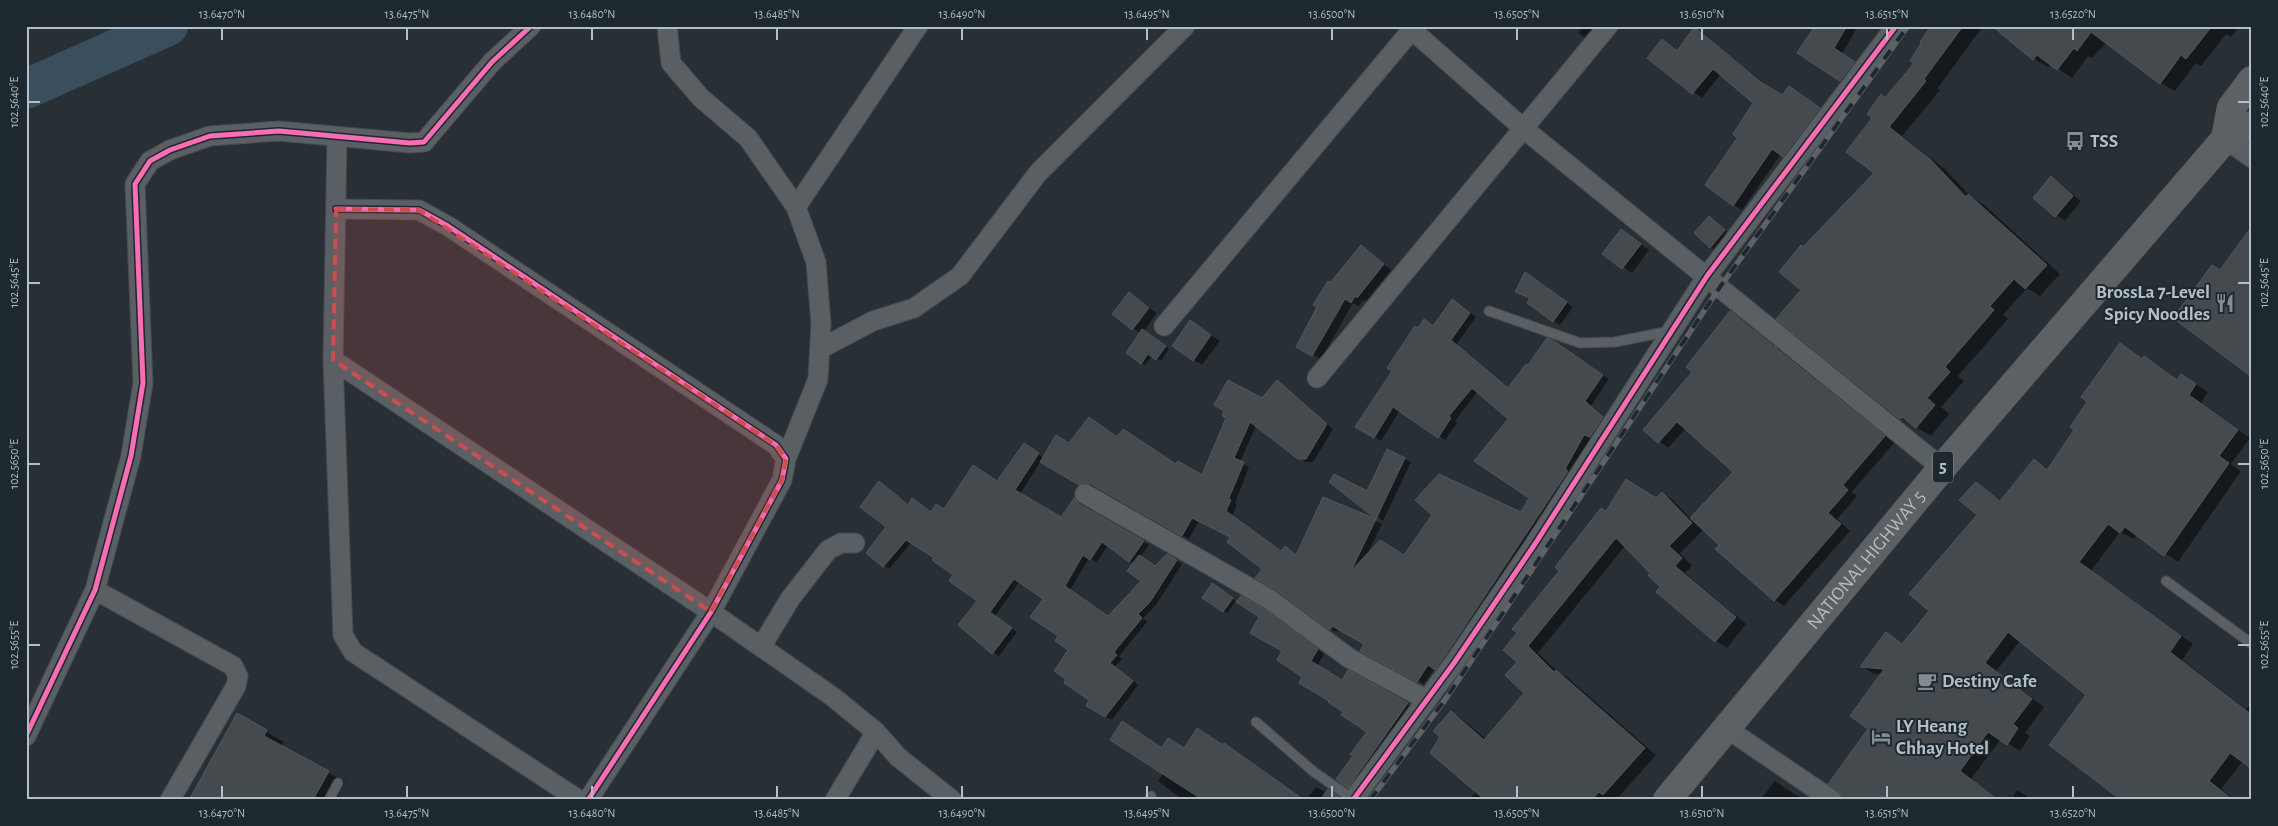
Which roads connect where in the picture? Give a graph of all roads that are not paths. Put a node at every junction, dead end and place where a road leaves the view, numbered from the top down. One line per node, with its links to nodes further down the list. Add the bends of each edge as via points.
1 (531, 26): 11 (street, via 492,62 424,142)
2 (667, 26): 14 (street, via 671,63 701,98 748,138)
3 (918, 26): 14 (street)
4 (1185, 26): 20 (street, via 1038,172 960,276 914,308 873,321)
5 (1608, 26): 10 (street)
6 (1896, 26): 16 (street)
7 (1413, 28): 10 (street); 18 (street)
8 (2252, 80): 12 (highway, NATIONAL HIGHWAY 5 / 5, via 2231,108)
9 (2252, 126): 12 (highway, NATIONAL HIGHWAY 5 / 5)
10 (1524, 129): 16 (street); 22 (street)
11 (337, 137): 15 (street); 28 (street, via 278,130 210,136 150,160 135,184 143,383 131,456)
12 (2225, 139): 13 (street); 24 (highway, NATIONAL HIGHWAY 5 / 5)
13 (2252, 158)
14 (796, 207): 20 (street, via 816,262)
15 (336, 209): 21 (street); 23 (street, via 419,210 448,226 776,445)
16 (1707, 276): 19 (street); 24 (street)
17 (1489, 311): 19 (lane, via 1580,343 1615,342)
18 (1164, 326)
19 (1670, 331): 32 (street, via 1535,544)
20 (820, 349): 23 (street, via 818,379)
21 (333, 360): 29 (street); 41 (street, via 343,635 353,652)
22 (1317, 378)
23 (786, 458): 29 (street, via 782,480)
24 (1942, 468): 34 (highway, NATIONAL HIGHWAY 5 / 5)
25 (1085, 494): 32 (street, via 1269,599 1349,658)
26 (855, 543): 31 (street, via 841,543 828,550 790,599)
27 (2166, 581): 30 (lane)
28 (94, 590): 36 (street); 39 (street, via 233,666 238,676 236,686)
29 (711, 612): 31 (street); 42 (street)
30 (2252, 644)
31 (760, 647): 35 (street)
32 (1426, 700): 38 (street)
33 (1256, 722): 38 (lane, via 1314,772)
34 (1726, 728): 45 (highway, NATIONAL HIGHWAY 5 / 5); 46 (street)
35 (876, 732): 43 (street); 44 (street, via 898,757)
36 (26, 736)
37 (338, 783): 40 (lane)
38 (1353, 799)
39 (170, 800)
40 (329, 800)
41 (579, 800)
42 (588, 800)
43 (836, 800)
44 (952, 800)
45 (1667, 800)
46 (1832, 800)

